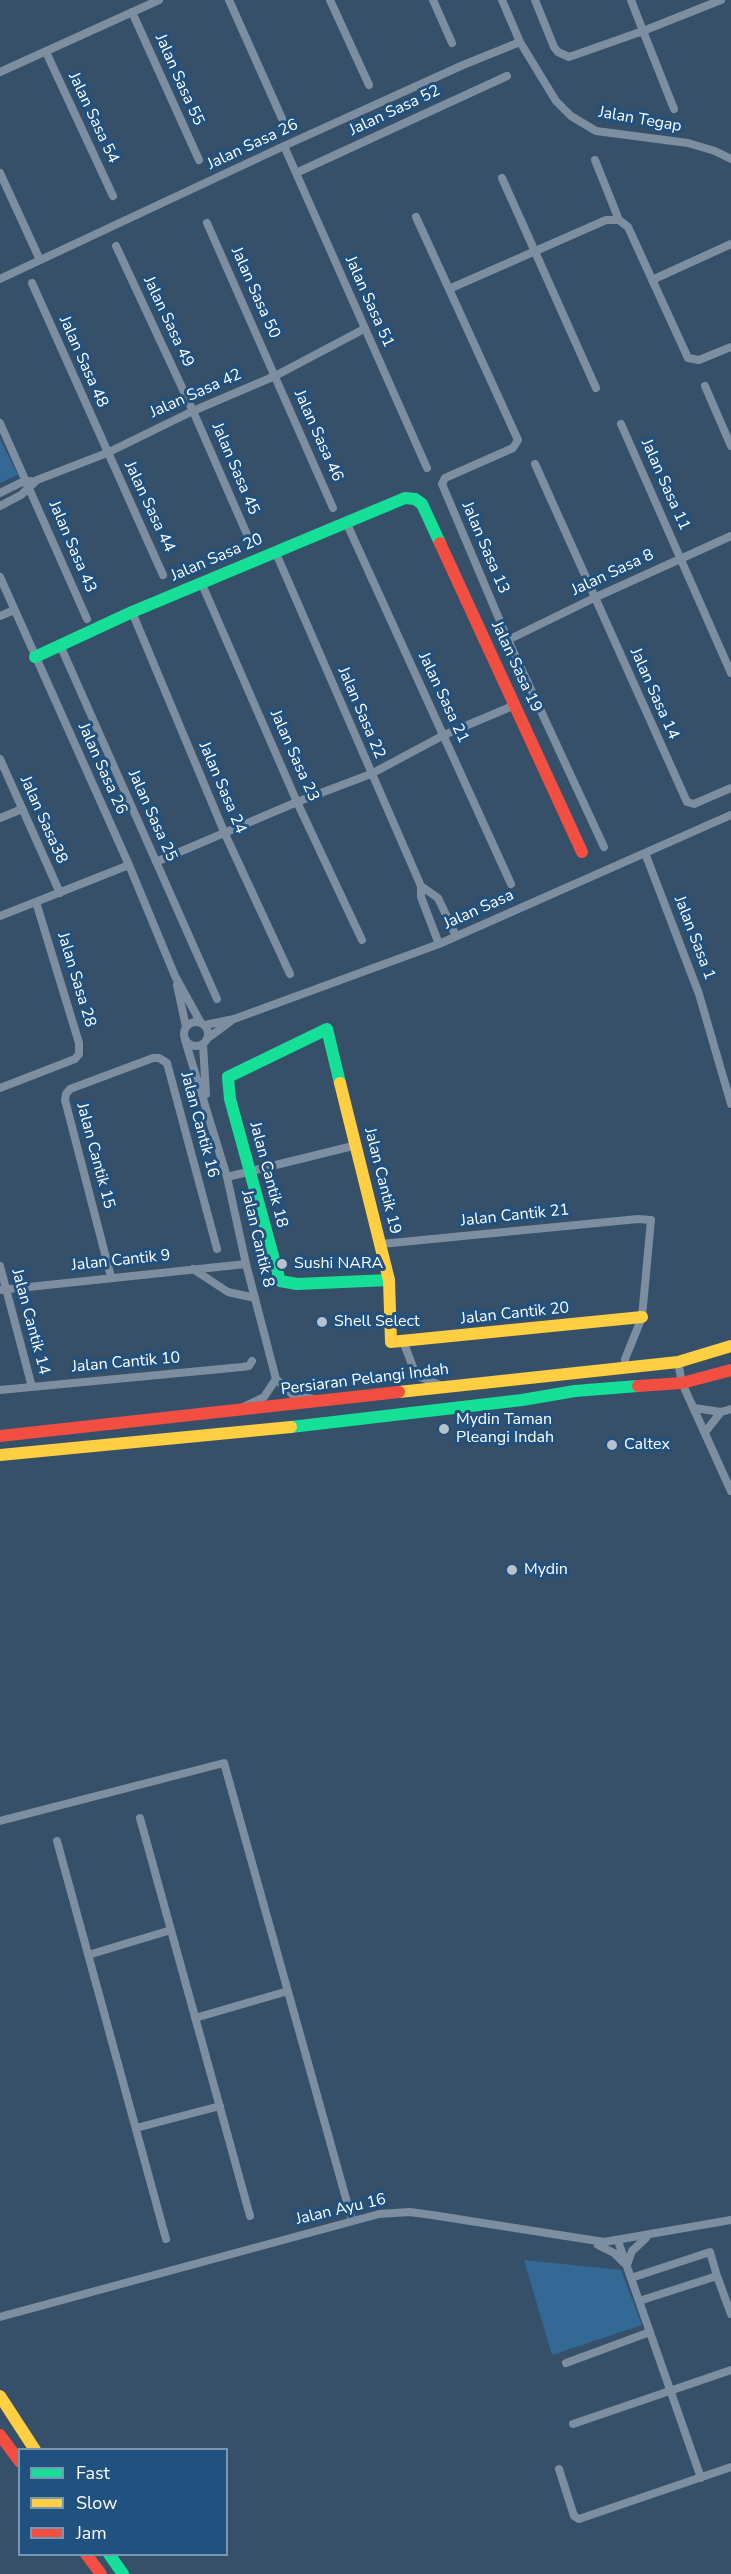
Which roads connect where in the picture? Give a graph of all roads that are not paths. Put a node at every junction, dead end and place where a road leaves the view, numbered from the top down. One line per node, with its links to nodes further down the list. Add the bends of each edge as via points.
1 (159, 0): 9 (street)
2 (229, 0): 18 (street)
3 (330, 0): 16 (street)
4 (433, 0): 12 (street)
5 (502, 0): 11 (street, Jalan Tegap)
6 (535, 0): 10 (street, via 554,47 569,57)
7 (631, 0): 10 (street)
8 (721, 0): 10 (street)
9 (132, 12): 13 (street); 21 (street, Jalan Sasa 55)
10 (643, 31): 17 (street)
11 (520, 42): 19 (street, Jalan Sasa 26); 20 (street, Jalan Tegap, via 556,101 596,131 688,143)
12 (452, 43)
13 (46, 52): 14 (street); 26 (street, Jalan Sasa 54)
14 (0, 72)
15 (507, 76): 24 (street, Jalan Sasa 52)
16 (369, 85)
17 (674, 109)
18 (284, 123)
19 (284, 146): 24 (street, Jalan Sasa 51); 33 (street, Jalan Sasa 26)
20 (731, 159)
21 (199, 160)
22 (595, 160): 28 (street)
23 (0, 172): 33 (street)
24 (296, 173): 38 (street, Jalan Sasa 51)
25 (502, 178): 32 (street)
26 (113, 196)
27 (416, 218): 37 (street)
28 (619, 220): 32 (street, via 606,220); 35 (street, via 628,227)
29 (207, 223): 40 (street, Jalan Sasa 50)
30 (731, 244): 35 (street)
31 (116, 246): 43 (street, Jalan Sasa 49)
32 (533, 252): 37 (street); 42 (street)
33 (40, 260): 34 (street, Jalan Sasa 26)
34 (0, 279)
35 (652, 280): 39 (street, via 686,355 699,360)
36 (32, 283): 47 (street, Jalan Sasa 48)
37 (449, 289): 68 (street, Jalan Sasa 13, via 517,436 513,448 445,478 442,484)
38 (364, 329): 40 (street, Jalan Sasa 42); 49 (street, Jalan Sasa 51)
39 (731, 347)
40 (275, 376): 43 (street, Jalan Sasa 42); 54 (street, Jalan Sasa 46)
41 (705, 386): 46 (street)
42 (596, 388)
43 (193, 411): 47 (street, Jalan Sasa 42); 57 (street, Jalan Sasa 45)
44 (0, 423): 50 (street, Jalan Sasa 43)
45 (621, 424): 59 (street, Jalan Sasa 11)
46 (731, 446)
47 (107, 453): 50 (street, Jalan Sasa 42); 60 (street, Jalan Sasa 44)
48 (535, 464): 63 (street, Jalan Sasa 14)
49 (427, 468)
50 (28, 484): 51 (street, Jalan Sasa 42); 53 (street, Jalan Sasa 42, via 21,495); 67 (street, Jalan Sasa 43)
51 (0, 493)
52 (415, 499): 55 (street, Jalan Sasa 20, via 405,498); 72 (street, Jalan Sasa 19, via 422,504)
53 (0, 506)
54 (333, 508)
55 (347, 524): 58 (street, Jalan Sasa 20); 73 (street, Jalan Sasa 21)
56 (731, 536): 59 (street, Jalan Sasa 8)
57 (249, 539)
58 (275, 551): 62 (street, Jalan Sasa 20); 75 (street, Jalan Sasa 22)
59 (682, 558): 63 (street, Jalan Sasa 8); 71 (street, Jalan Sasa 11)
60 (163, 575)
61 (0, 577): 64 (street, Jalan Sasa 26)
62 (201, 582): 65 (street, Jalan Sasa 20); 77 (street, Jalan Sasa 23)
63 (594, 598): 68 (street, Jalan Sasa 8); 76 (street, Jalan Sasa 14, via 687,802 694,804)
64 (14, 610): 66 (street); 70 (street, Jalan Sasa 26)
65 (132, 612): 69 (street, Jalan Sasa 20); 81 (street, Jalan Sasa 24)
66 (0, 616)
67 (87, 619)
68 (508, 640): 82 (street, Jalan Sasa 13)
69 (60, 645): 70 (street, Jalan Sasa 20); 85 (street, Jalan Sasa 25)
70 (35, 657): 86 (street, Jalan Sasa 26)
71 (731, 673)
72 (515, 705): 73 (street); 83 (street, Jalan Sasa 19)
73 (444, 735): 75 (street); 87 (street, Jalan Sasa 21)
74 (0, 759): 78 (street, Jalan Sasa38)
75 (371, 774): 77 (street); 88 (street, Jalan Sasa 22)
76 (731, 788)
77 (297, 802): 81 (street); 93 (street, Jalan Sasa 23)
78 (22, 809): 80 (street); 89 (street, Jalan Sasa38)
79 (731, 815): 84 (street, Jalan Sasa)
80 (0, 819)
81 (225, 834): 85 (street); 95 (street, Jalan Sasa 24)
82 (604, 848)
83 (582, 852)
84 (645, 853): 92 (street, Jalan Sasa); 106 (street, Jalan Sasa 1, via 699,994)
85 (156, 862): 97 (street, Jalan Sasa 25)
86 (129, 865): 89 (street); 96 (street, Jalan Sasa 26)
87 (512, 884)
88 (421, 886): 92 (street, Jalan Sasa 22, via 438,898); 94 (street, Jalan Sasa 22, via 421,897)
89 (60, 892): 90 (street)
90 (36, 902): 91 (street); 105 (street, Jalan Sasa 28, via 79,1054 75,1059)
91 (0, 916)
92 (456, 936): 94 (street, Jalan Sasa)
93 (362, 940)
94 (439, 944): 98 (street, Jalan Sasa)
95 (290, 974)
96 (175, 976): 99 (street, Jalan Sasa 26); 100 (street, Jalan Sasa 26)
97 (217, 999)
98 (234, 1019): 99 (street, Jalan Sasa); 103 (street, Jalan Sasa)
99 (203, 1024): 100 (street, via 193,1022); 103 (street)
100 (186, 1027): 102 (street)
101 (327, 1029): 108 (street, Jalan Cantik 19); 109 (street, Jalan Cantik 18, via 228,1077)
102 (185, 1040): 103 (street, via 190,1046); 107 (street)
103 (206, 1041): 107 (street)
104 (114, 1073): 112 (street, Jalan Cantik 16, via 153,1058 167,1063); 116 (street, Jalan Cantik 15, via 70,1089 65,1100)
105 (0, 1088)
106 (731, 1104)
107 (207, 1107): 110 (street, Jalan Cantik 8)
108 (357, 1145): 109 (street); 111 (street, Jalan Cantik 19)
109 (249, 1170): 110 (street); 117 (street, Jalan Cantik 18, via 280,1281 297,1284)
110 (227, 1177): 113 (street, Jalan Cantik 8)
111 (381, 1244): 117 (street, Jalan Cantik 19); 120 (street, Jalan Cantik 21, via 651,1220)
112 (217, 1249)
113 (246, 1264): 115 (street, Jalan Cantik 9); 119 (street, Jalan Cantik 8)
114 (0, 1266): 118 (street, Jalan Cantik 14)
115 (192, 1269): 116 (street, Jalan Cantik 9); 119 (street, via 228,1292)
116 (111, 1277): 118 (street, Jalan Cantik 9)
117 (389, 1280): 121 (street, Jalan Cantik 19)
118 (3, 1290): 129 (street, Jalan Cantik 14)
119 (255, 1298): 127 (street, Jalan Cantik 8)
120 (642, 1317): 121 (street, Jalan Cantik 20); 125 (street)
121 (397, 1342): 130 (street, via 416,1375)
122 (731, 1346): 124 (street, Persiaran Pelangi Indah)
123 (252, 1361): 129 (street, Jalan Cantik 10, via 242,1367)
124 (678, 1362): 125 (street, Persiaran Pelangi Indah); 128 (street)
125 (625, 1368): 130 (street, Persiaran Pelangi Indah)
126 (731, 1370): 128 (street)
127 (276, 1379): 132 (street, via 292,1394); 135 (street, via 264,1397)
128 (682, 1383): 133 (street); 139 (street, via 572,1391 262,1430)
129 (32, 1387): 131 (street, Jalan Cantik 10)
130 (445, 1387): 132 (street, Persiaran Pelangi Indah)
131 (0, 1390)
132 (321, 1401): 135 (street, Persiaran Pelangi Indah)
133 (694, 1408): 136 (street); 137 (street)
134 (731, 1409): 136 (street)
135 (232, 1412): 138 (street, Persiaran Pelangi Indah)
136 (721, 1412): 137 (street)
137 (706, 1431): 140 (street)
138 (0, 1436)
139 (0, 1455)
140 (731, 1491)
141 (140, 1818): 144 (street)
142 (0, 1821): 146 (street, via 224,1763)
143 (57, 1841): 145 (street)
144 (171, 1930): 145 (street); 147 (street)
145 (88, 1955): 149 (street)
146 (288, 1991): 147 (street); 151 (street)
147 (195, 2018): 148 (street)
148 (220, 2106): 149 (street); 150 (street)
149 (136, 2128): 154 (street)
150 (250, 2216)
151 (352, 2220): 155 (street, Jalan Ayu 16, via 410,2212); 162 (street, Jalan Ayu 16)
152 (731, 2220): 153 (street, Jalan Ayu 16)
153 (650, 2236): 156 (street, Jalan Ayu 16); 157 (street, via 637,2244)
154 (166, 2239)
155 (589, 2241): 156 (street, Jalan Ayu 16); 157 (street, via 614,2253)
156 (618, 2241): 157 (street)
157 (627, 2266): 159 (street)
158 (717, 2276): 159 (street, via 710,2253); 160 (street); 161 (street)
159 (631, 2278): 160 (street)
160 (639, 2301): 163 (street)
161 (731, 2314)
162 (0, 2317)
163 (650, 2332): 164 (street); 166 (street)
164 (566, 2363)
165 (731, 2370): 166 (street)
166 (671, 2392): 168 (street); 174 (street)
167 (0, 2396): 170 (street)
168 (573, 2424)
169 (0, 2435): 171 (street)
170 (34, 2448)
171 (18, 2459)
172 (731, 2467): 174 (street)
173 (559, 2469): 174 (street, via 573,2513 579,2519)
174 (701, 2478)
175 (88, 2556): 177 (street)
176 (111, 2556): 178 (street)
177 (101, 2574)
178 (123, 2574)

